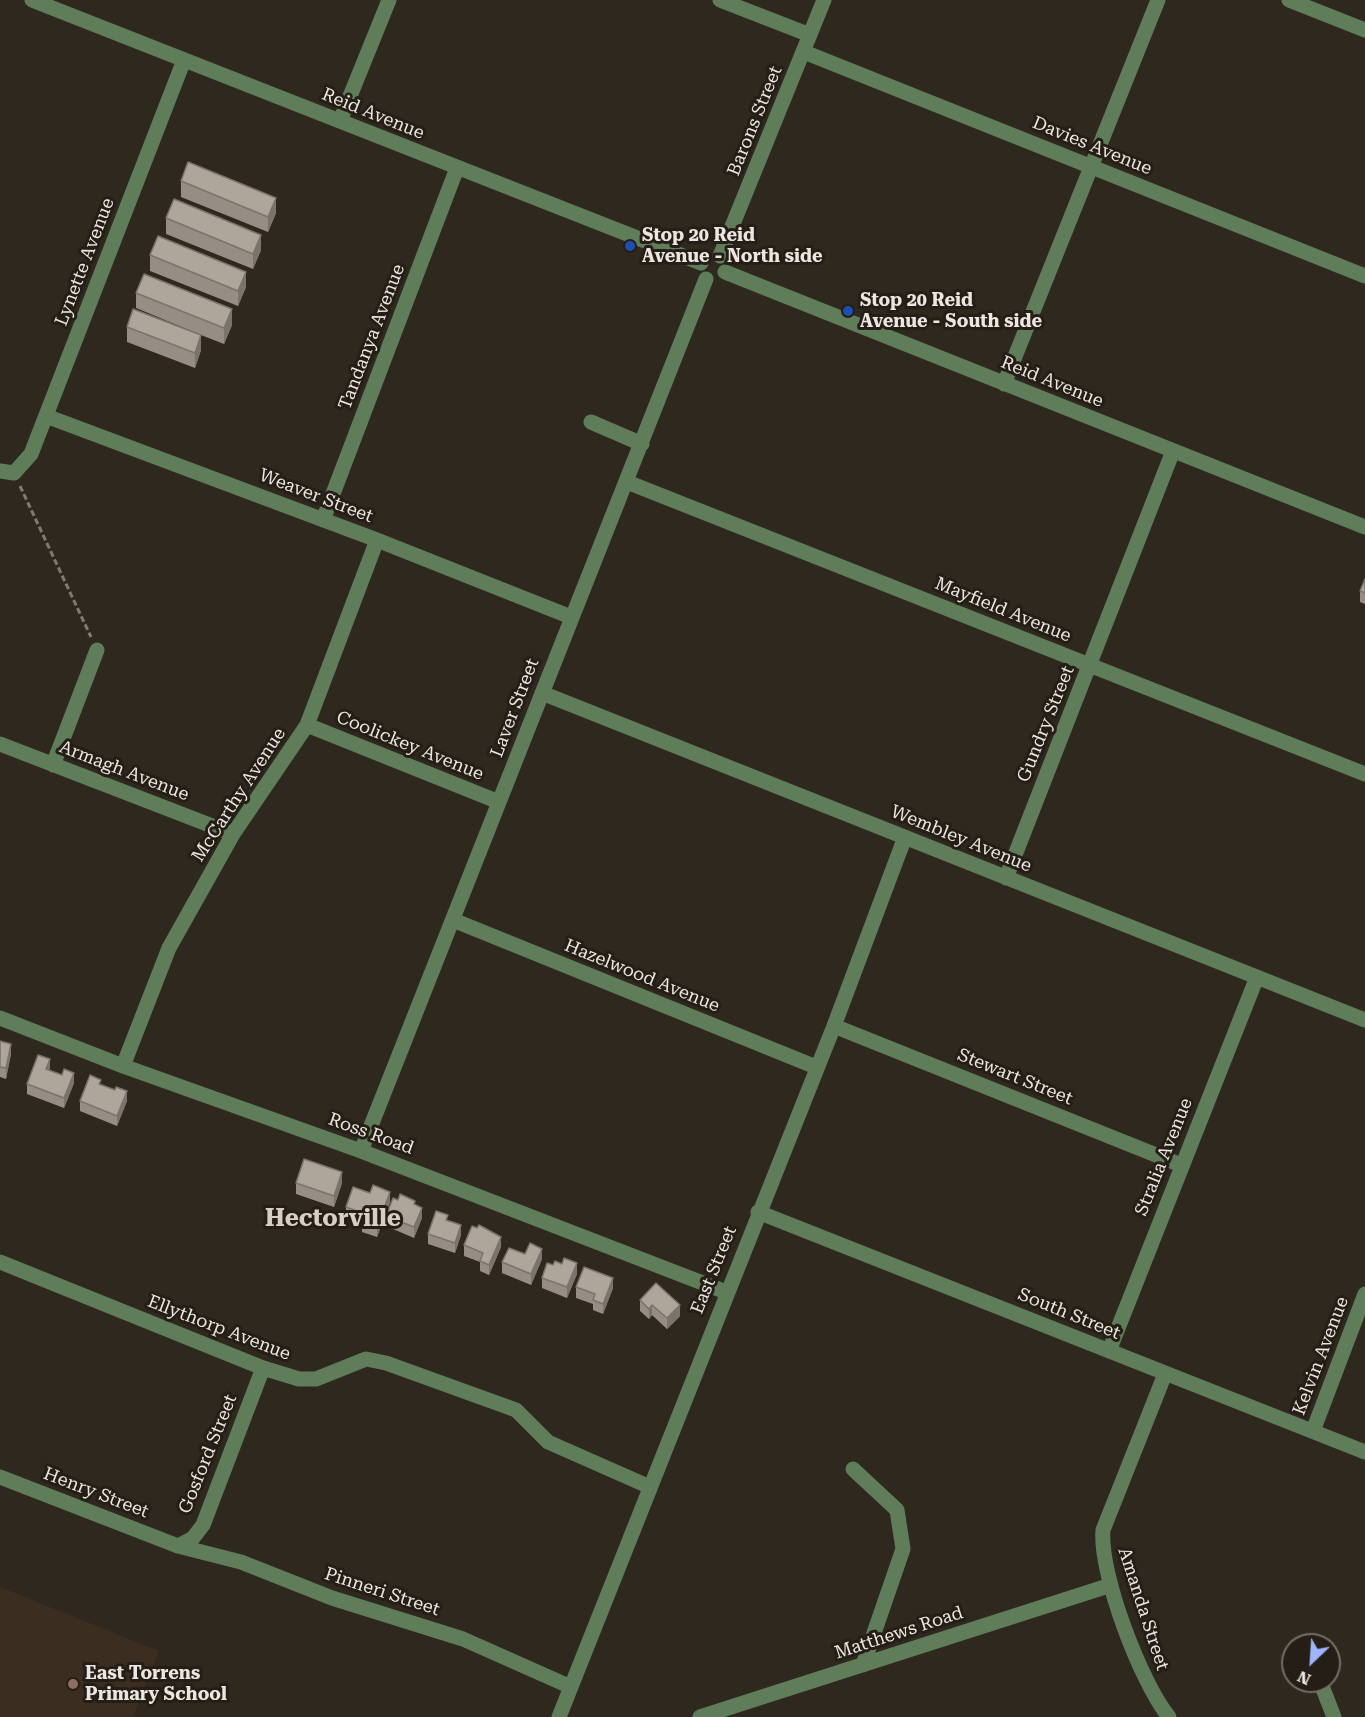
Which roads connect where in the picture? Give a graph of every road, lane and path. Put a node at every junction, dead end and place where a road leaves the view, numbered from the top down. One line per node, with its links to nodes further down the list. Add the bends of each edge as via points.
1 (32, 0): 10 (street, Reid Avenue)
2 (388, 0): 11 (street)
3 (720, 0): 8 (street)
4 (824, 0): 8 (street, Barons Street)
5 (1158, 0): 12 (street)
6 (1289, 0): 7 (street)
7 (1365, 30)
8 (810, 35): 9 (street, Barons Street)
9 (804, 52): 12 (street, Davies Avenue); 14 (street, Barons Street)
10 (184, 60): 11 (street, Reid Avenue); 20 (street, Lynette Avenue)
11 (340, 121): 13 (street, Reid Avenue)
12 (1091, 166): 17 (street, Davies Avenue); 19 (street)
13 (457, 168): 15 (street, Reid Avenue); 26 (street, Tandanya Avenue)
14 (720, 256): 15 (street, via 707,256); 16 (street)
15 (701, 263): 18 (street)
16 (726, 272): 18 (street, via 719,279); 19 (street, Reid Avenue)
17 (1365, 276)
18 (706, 279): 22 (street, Laver Street)
19 (1004, 384): 23 (street, Reid Avenue)
20 (46, 416): 24 (street, Lynette Avenue, via 31,454); 26 (street, Weaver Street)
21 (591, 422): 22 (street)
22 (642, 444): 25 (street, Laver Street)
23 (1173, 451): 27 (street, Reid Avenue); 31 (street, Gundry Street)
24 (7, 472): 30 (path)
25 (627, 482): 29 (street, Laver Street); 31 (street, Mayfield Avenue)
26 (323, 520): 28 (street, Weaver Street)
27 (1365, 526)
28 (377, 540): 29 (street, Weaver Street); 33 (street, McCarthy Avenue)
29 (571, 617): 32 (street, Laver Street)
30 (97, 650): 35 (street)
31 (1091, 665): 36 (street, Mayfield Avenue); 40 (street, Gundry Street)
32 (542, 693): 37 (street, Laver Street); 39 (street, Wembley Avenue)
33 (307, 725): 37 (street, Coolickey Avenue); 38 (street, McCarthy Avenue)
34 (0, 744): 35 (street, Armagh Avenue)
35 (53, 765): 38 (street, Armagh Avenue)
36 (1365, 774)
37 (499, 802): 41 (street, Laver Street)
38 (233, 834): 46 (street, McCarthy Avenue, via 169,948)
39 (905, 837): 40 (street, Wembley Avenue); 45 (street, East Street)
40 (1006, 878): 42 (street, Wembley Avenue)
41 (453, 920): 47 (street, Hazelwood Avenue); 48 (street, Laver Street)
42 (1257, 977): 44 (street, Wembley Avenue); 49 (street, Stralia Avenue)
43 (0, 1018): 46 (street, Ross Road)
44 (1365, 1020)
45 (834, 1026): 47 (street, East Street); 49 (street, Stewart Street)
46 (123, 1066): 48 (street, Ross Road)
47 (816, 1067): 50 (street, East Street)
48 (362, 1151): 52 (street, Ross Road)
49 (1181, 1165): 54 (street, Stralia Avenue)
50 (758, 1212): 52 (street, East Street); 54 (street, South Street)
51 (0, 1262): 55 (street, Ellythorp Avenue)
52 (726, 1292): 61 (street, East Street)
53 (1365, 1294): 57 (street, Kelvin Avenue)
54 (1109, 1351): 56 (street, South Street)
55 (263, 1368): 61 (street, Ellythorp Avenue, via 299,1379 316,1379 366,1359 386,1363 516,1410 548,1442); 62 (street, Gosford Street, via 203,1525)
56 (1165, 1374): 57 (street, South Street); 63 (street, Amanda Street, via 1103,1530 1101,1545)
57 (1313, 1431): 58 (street, South Street)
58 (1365, 1452)
59 (853, 1469): 64 (street, via 897,1510 903,1549)
60 (0, 1477): 62 (street, Henry Street)
61 (650, 1487): 65 (street, East Street)
62 (178, 1546): 65 (street, Pinneri Street, via 241,1562 332,1598 464,1639)
63 (1111, 1585): 64 (street, Matthews Road); 69 (street, Amanda Street, via 1142,1674)
64 (862, 1665): 68 (street, Matthews Road)
65 (571, 1687): 67 (street, East Street)
66 (1325, 1693): 70 (street)
67 (559, 1717)
68 (699, 1717)
69 (1169, 1717)
70 (1334, 1717)

